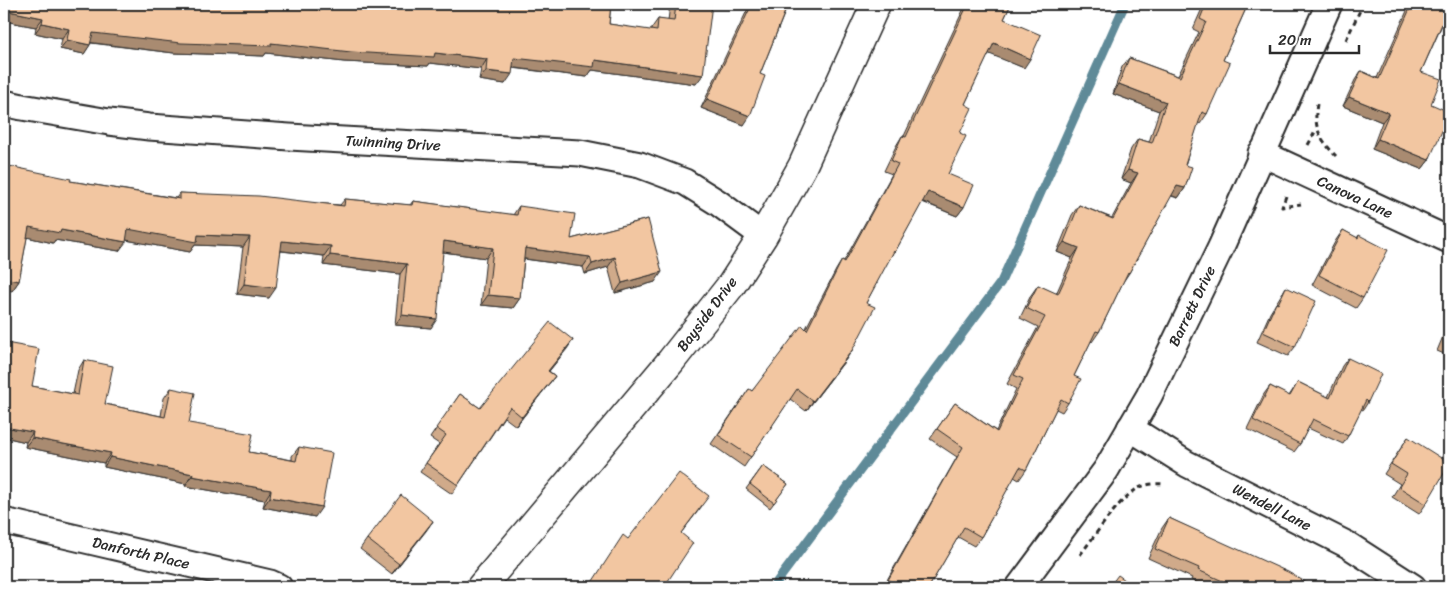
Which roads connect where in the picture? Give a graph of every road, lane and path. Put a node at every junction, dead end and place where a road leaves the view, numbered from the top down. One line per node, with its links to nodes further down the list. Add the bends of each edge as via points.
1 (876, 4): 9 (street, Bayside Drive, via 802,167)
2 (1329, 4): 7 (street, Barrett Drive)
3 (1363, 4): 4 (path)
4 (1343, 46)
5 (1318, 97): 8 (path, via 1317,130 1324,143)
6 (4, 103): 9 (street, Twinning Drive, via 148,127 580,153 640,166 685,182)
7 (1262, 153): 10 (street, Canova Lane); 11 (street, Barrett Drive, via 1221,247 1149,396)
8 (1344, 160)
9 (763, 236): 16 (street, Bayside Drive, via 732,284 672,361)
10 (1449, 240)
11 (1130, 428): 17 (street, Barrett Drive, via 1106,470); 18 (street, Wendell Lane, via 1187,464 1348,545)
12 (1168, 485): 14 (path, via 1157,483 1134,490)
13 (4, 521): 15 (street, Danforth Place)
14 (1079, 557)
15 (279, 587)
16 (481, 587)
17 (1019, 587)
18 (1413, 587)

